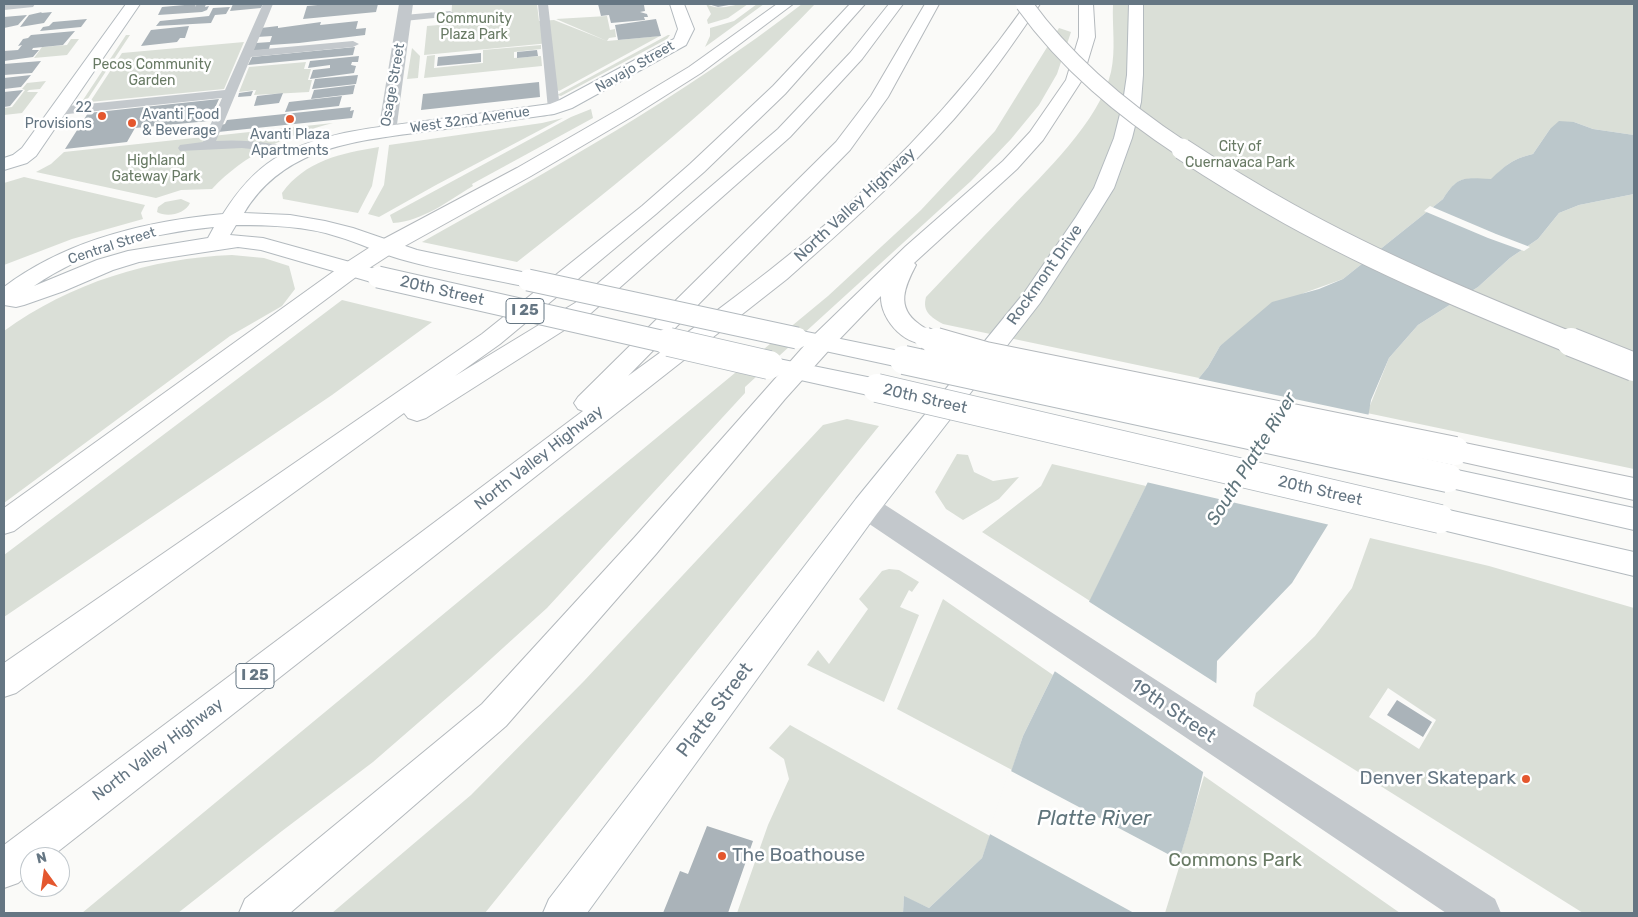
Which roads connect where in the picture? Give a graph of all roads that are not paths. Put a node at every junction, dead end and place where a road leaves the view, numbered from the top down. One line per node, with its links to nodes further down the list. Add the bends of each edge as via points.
1 (28, 4): 14 (street)
2 (132, 4): 21 (main road)
3 (268, 4): 18 (lane)
4 (543, 4): 20 (lane)
5 (677, 4): 20 (main road, Navajo Street, via 686,29 680,42)
6 (786, 4): 29 (main road, via 695,70 627,112)
7 (858, 4): 43 (main road, I 25, via 814,54 741,127 649,210 571,274 491,339)
8 (896, 4): 43 (main road, via 856,56 784,133 583,308)
9 (932, 4): 37 (main road, via 890,79 843,146)
10 (1024, 4): 35 (main road, bridge, via 1069,58 1111,97 1169,141 1245,189 1319,230 1442,289)
11 (1033, 4): 37 (main road, North Valley Highway / I 25, via 999,53 946,117 904,163 844,220 779,274)
12 (1086, 4): 30 (main road, via 1088,37 1074,80 1037,136 1010,165)
13 (1136, 4): 39 (main road, Rockmont Drive, via 1136,75 1132,102 1123,138 1104,188 1032,298)
14 (4, 6)
15 (405, 11): 16 (lane); 22 (street, Osage Street)
16 (450, 14)
17 (353, 44): 18 (lane)
18 (247, 54): 19 (lane)
19 (230, 93): 21 (lane); 23 (lane)
20 (554, 109): 22 (main road, West 32nd Avenue)
21 (58, 111): 26 (main road, via 28,154)
22 (387, 132): 25 (main road, Osage Street, via 333,142)
23 (208, 145): 24 (lane); 25 (lane, via 248,143)
24 (184, 148)
25 (299, 154): 27 (main road, Osage Street, via 272,168 255,182)
26 (4, 164)
27 (230, 220): 28 (main road, Osage Street); 29 (main road, 20th Street, via 270,219 306,223); 32 (main road, Central Street, via 178,226 110,243 44,270)
28 (216, 243): 31 (main road, 20th Street, via 263,244); 33 (main road, Central Street, via 136,256)
29 (386, 246): 31 (main road); 34 (main road, 20th Street, bridge, via 408,254)
30 (914, 251): 34 (main road); 38 (main road, bridge, via 895,282 892,298 895,314 904,327 948,347)
31 (352, 269): 36 (main road, 20th Street, bridge); 41 (main road)
32 (4, 298)
33 (4, 304)
34 (821, 343): 36 (main road); 40 (main road, 20th Street, bridge)
35 (1634, 367)
36 (782, 368): 42 (main road, 20th Street, bridge); 46 (main road, via 645,546 494,715)
37 (506, 483): 45 (main road, North Valley Highway / I 25)
38 (1634, 489)
39 (866, 507): 47 (main road, Platte Street); 48 (street, 19th Street)
40 (1634, 519)
41 (4, 523)
42 (1634, 564)
43 (156, 576): 44 (main road, I 25)
44 (4, 682)
45 (4, 869)
46 (259, 913)
47 (563, 913)
48 (1481, 913)

